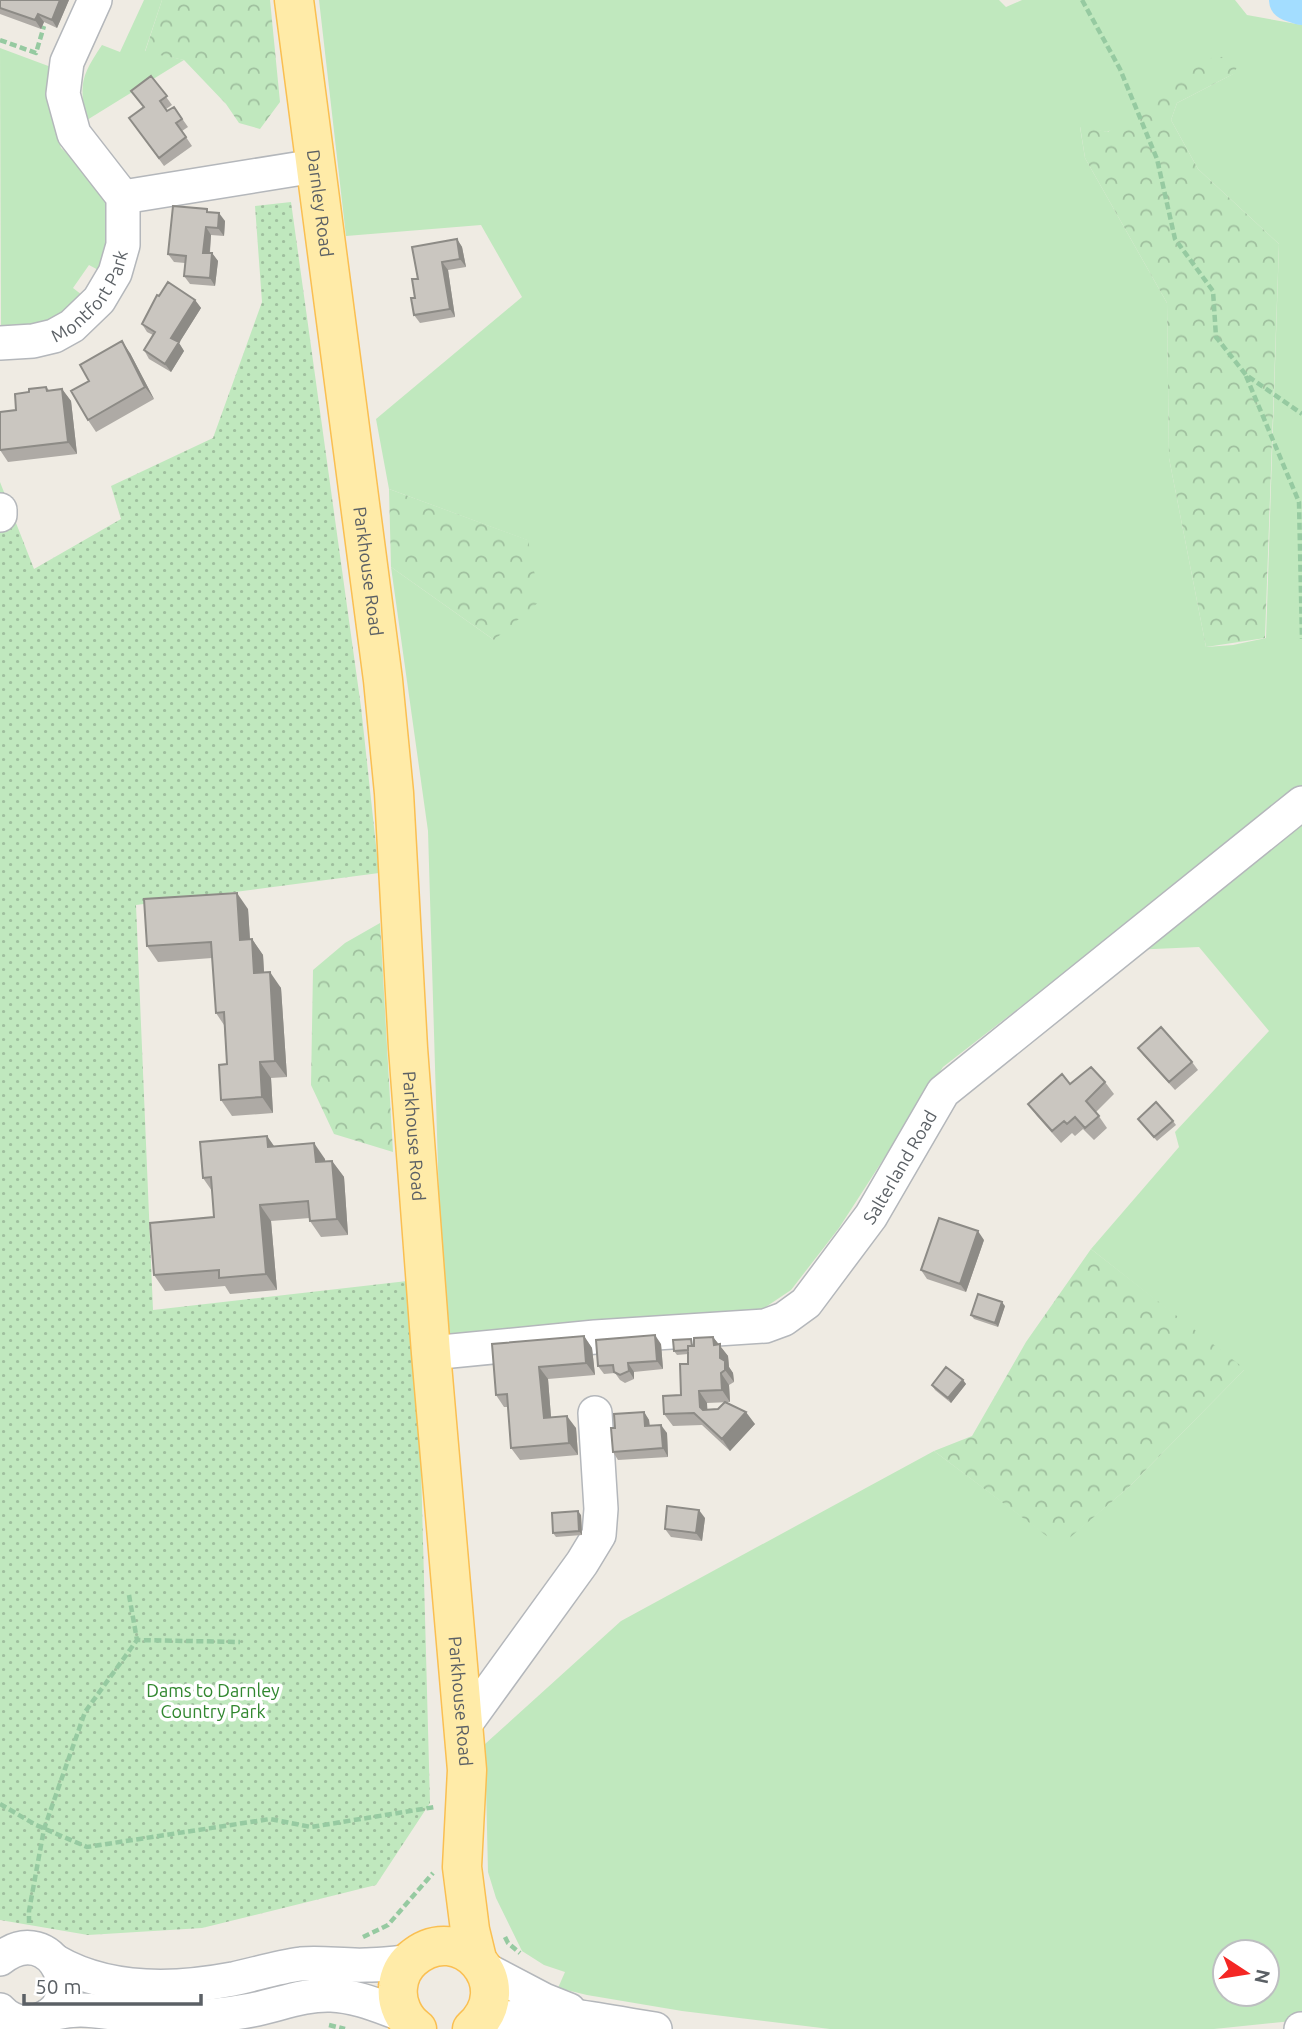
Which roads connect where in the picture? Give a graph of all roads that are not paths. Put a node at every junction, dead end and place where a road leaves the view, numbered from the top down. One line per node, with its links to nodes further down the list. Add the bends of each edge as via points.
1 (95, 0): 4 (street, via 67,62 63,94 74,134)
2 (294, 0): 3 (main road, Darnley Road)
3 (315, 166): 4 (street); 6 (main road, Darnley Road)
4 (123, 197): 5 (street, Montfort Park, via 122,245 115,273 99,300 54,336)
5 (0, 343)
6 (346, 406): 8 (main road, Parkhouse Road, via 394,793)
7 (1302, 803): 8 (street, Salterland Road, via 943,1092 871,1216 806,1303 784,1320 765,1326)
8 (431, 1353): 10 (main road, Parkhouse Road)
9 (594, 1413): 10 (street, via 599,1535)
10 (464, 1726): 11 (main road, Parkhouse Road, via 467,1801)
11 (451, 1865): 12 (main road, Parkhouse Road, via 470,1930); 14 (main road, Parkhouse Road, via 434,1934)
12 (488, 1954): 14 (main road, via 448,1946 433,1947); 15 (street, via 544,2000); 18 (main road, Parkhouse Road, via 488,2007)
13 (27, 1956): 14 (street, via 89,1977 166,1986 212,1983 318,1962 365,1965); 16 (street, via 62,1972 64,1985 62,1996)
14 (414, 1957): 17 (main road, Parkhouse Road, via 398,1987 398,2001)
15 (589, 2018): 18 (street, via 523,2016); 19 (street)
16 (23, 2019): 17 (street, via 67,2009 190,2017 332,1995 376,2004)
17 (411, 2025)
18 (473, 2028)
19 (655, 2029)

